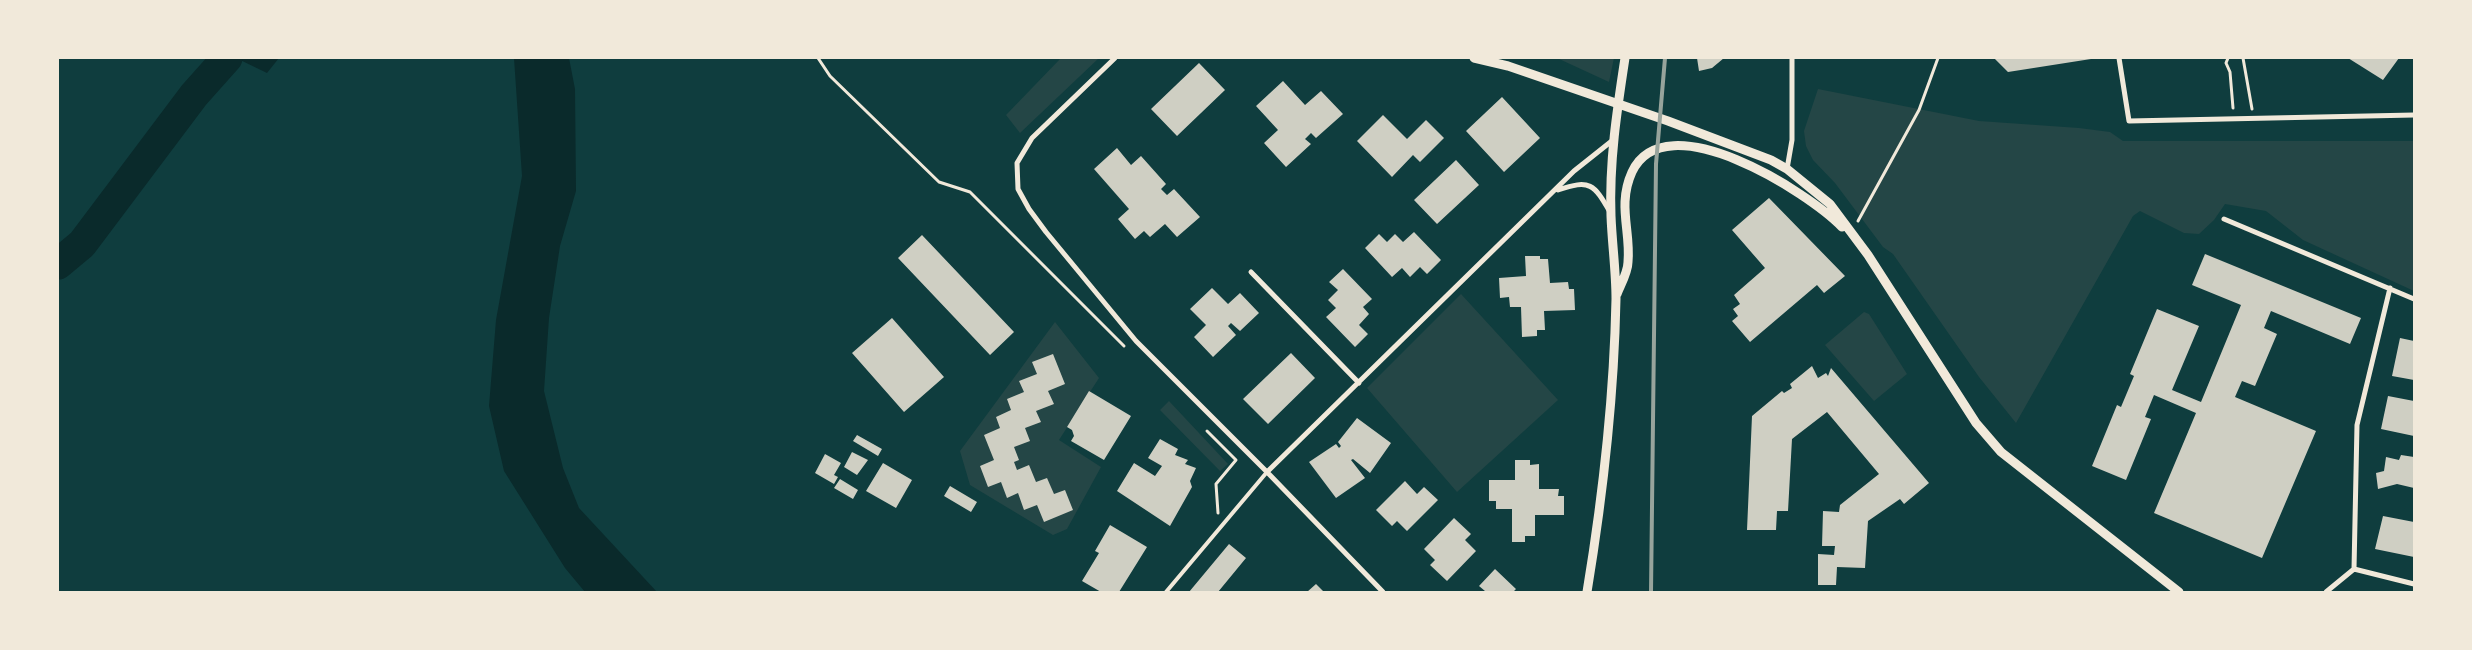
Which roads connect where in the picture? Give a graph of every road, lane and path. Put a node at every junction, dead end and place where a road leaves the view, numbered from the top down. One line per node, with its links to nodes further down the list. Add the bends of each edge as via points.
1 (818, 58): 24 (path, via 830,76 939,182 970,192)
2 (1115, 58): 27 (street, via 1032,138 1017,163 1018,189 1046,232 1136,341)
3 (1474, 58): 14 (street, via 1508,66 1668,121)
4 (1625, 58): 13 (street)
5 (1792, 58): 14 (street, via 1792,140)
6 (1938, 58): 18 (path, via 1919,110)
7 (2119, 58): 12 (street, via 2129,121)
8 (2228, 58): 12 (path, via 2226,63 2230,72)
9 (2243, 58): 11 (path)
10 (2414, 115): 11 (street)
11 (2254, 119): 12 (street)
12 (2235, 120)
13 (1612, 140): 15 (street); 16 (street)
14 (1787, 169): 18 (street, via 1830,204)
15 (1555, 191): 16 (street, via 1578,183 1589,186 1599,194); 25 (street)
16 (1611, 214): 22 (street)
17 (2224, 219): 21 (street)
18 (1851, 232): 19 (street)
19 (1868, 255): 22 (street, via 1817,204 1776,178 1720,154 1674,144 1645,155 1631,174 1624,208 1628,262); 34 (street, via 1976,423 2001,452)
20 (1251, 272): 25 (street)
21 (2390, 288): 23 (street); 29 (street, via 2357,425)
22 (1616, 299): 33 (street, via 1610,423)
23 (2414, 299)
24 (1127, 349)
25 (1359, 384): 27 (street)
26 (1202, 426): 28 (path, via 1236,460 1216,484)
27 (1267, 472): 28 (lane); 32 (street)
28 (1217, 529): 31 (lane)
29 (2354, 569): 30 (street); 35 (street)
30 (2414, 584)
31 (1166, 592)
32 (1383, 592)
33 (1587, 592)
34 (2180, 592)
35 (2326, 592)

